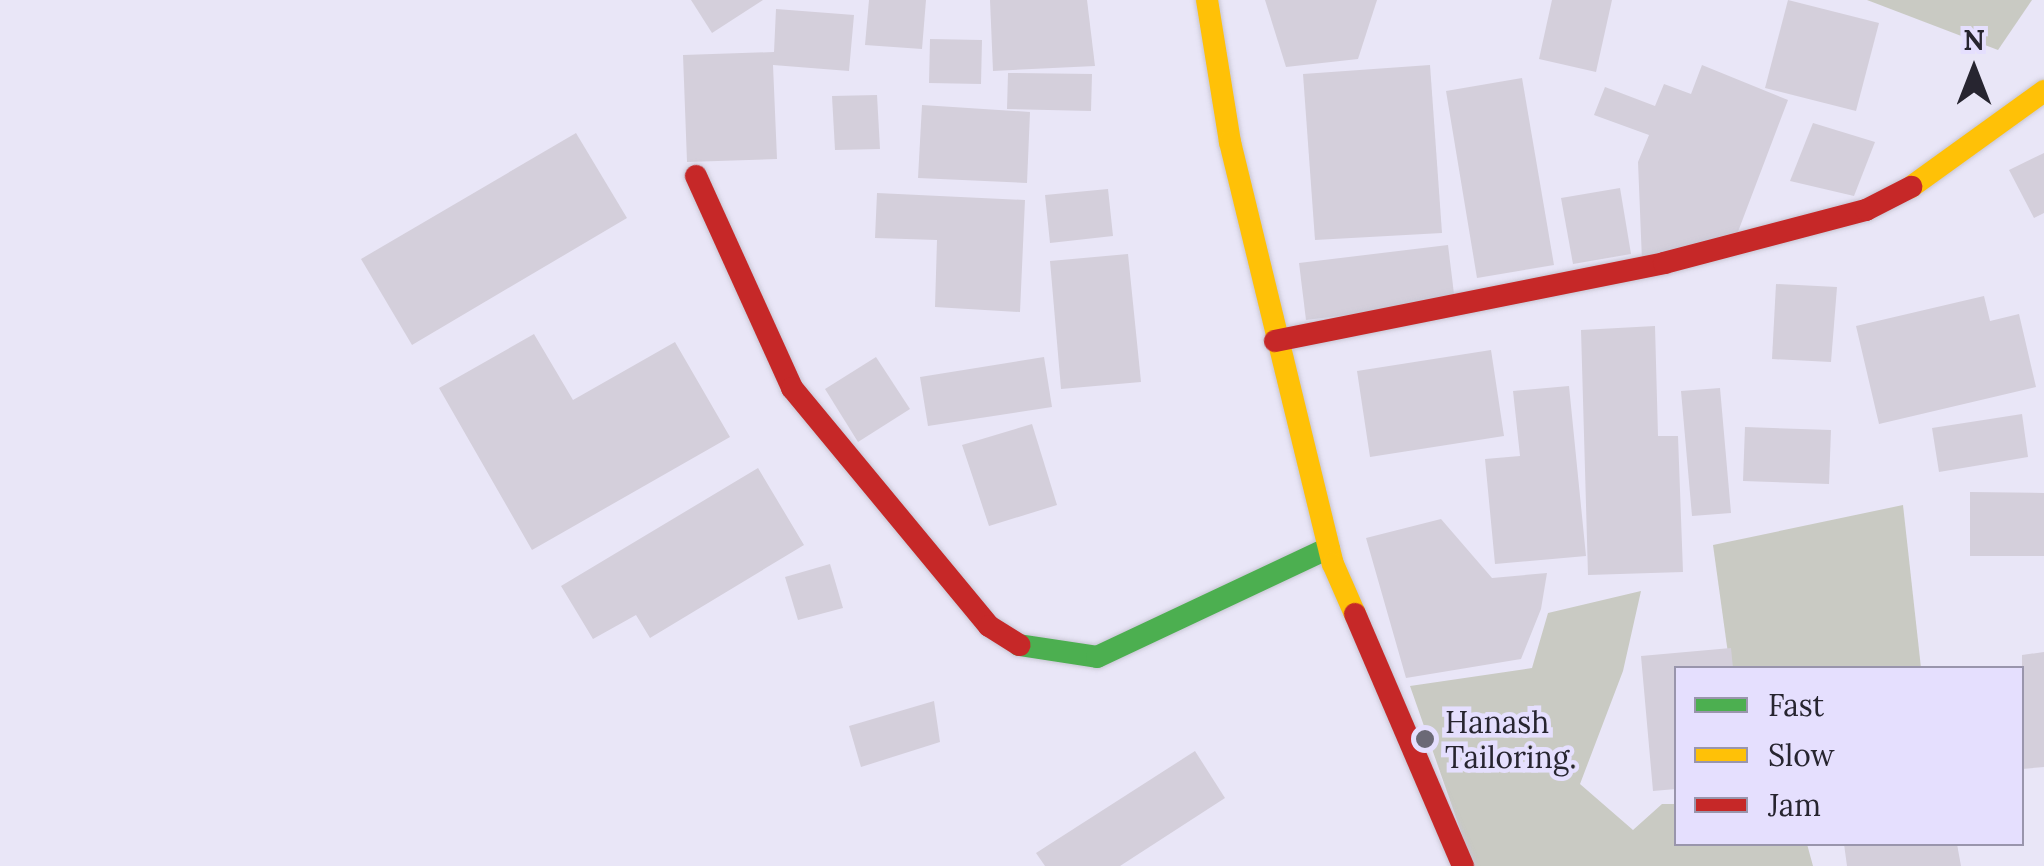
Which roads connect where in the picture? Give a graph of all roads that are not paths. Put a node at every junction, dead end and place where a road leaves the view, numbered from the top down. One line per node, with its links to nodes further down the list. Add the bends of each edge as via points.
1 (1207, 0): 4 (street)
2 (2044, 91): 4 (street, via 1940,173 1866,210 1664,263)
3 (696, 176): 5 (street, via 792,388 989,626 1034,654 1097,657)
4 (1274, 341): 5 (street)
5 (1328, 548): 6 (street, via 1389,712)
6 (1463, 866)

